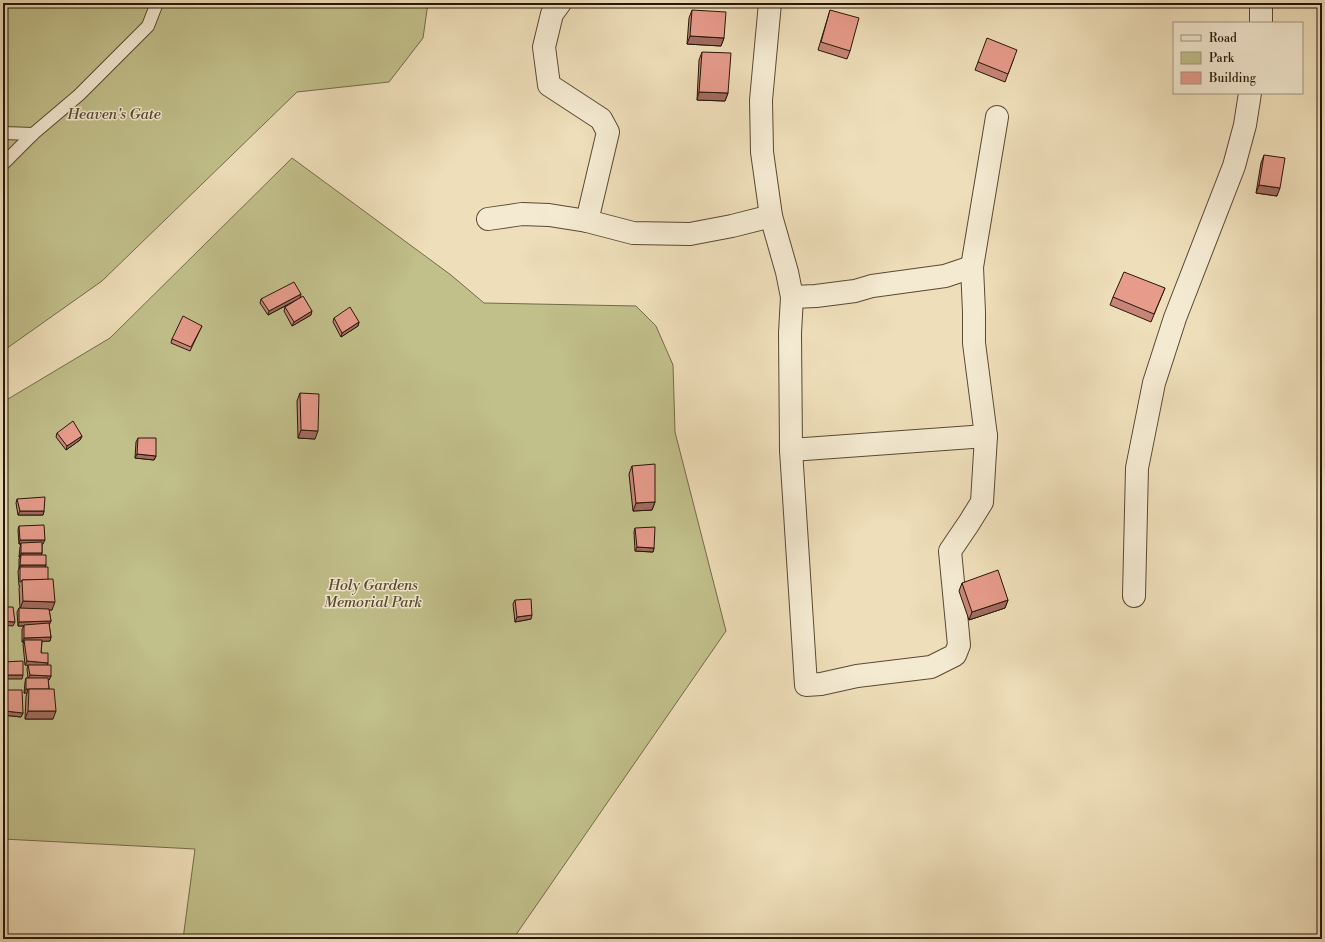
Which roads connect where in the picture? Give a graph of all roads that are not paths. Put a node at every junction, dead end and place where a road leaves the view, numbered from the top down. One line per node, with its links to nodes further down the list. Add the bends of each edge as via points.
1 (157, 3): 9 (lane, via 148,26 79,95)
2 (560, 3): 13 (street, via 552,14 544,47 549,85 600,118 608,132)
3 (770, 3): 11 (street, via 761,100 762,152)
4 (1261, 3): 5 (street)
5 (1260, 22)
6 (1250, 94): 18 (street, via 1234,166 1175,318 1154,383 1137,468)
7 (997, 117): 14 (street)
8 (3, 133): 9 (lane)
9 (33, 134): 10 (lane)
10 (3, 164)
11 (771, 216): 13 (street, via 690,234 632,233); 15 (street)
12 (488, 219): 13 (street, via 522,214)
13 (586, 221)
14 (972, 267): 15 (street, via 945,276 847,292); 16 (street, via 974,343)
15 (792, 297): 17 (street)
16 (986, 436): 17 (street); 17 (street, via 982,502 950,551 959,645 955,655 931,667 857,676 821,684 806,685)
17 (791, 450)
18 (1134, 596)

